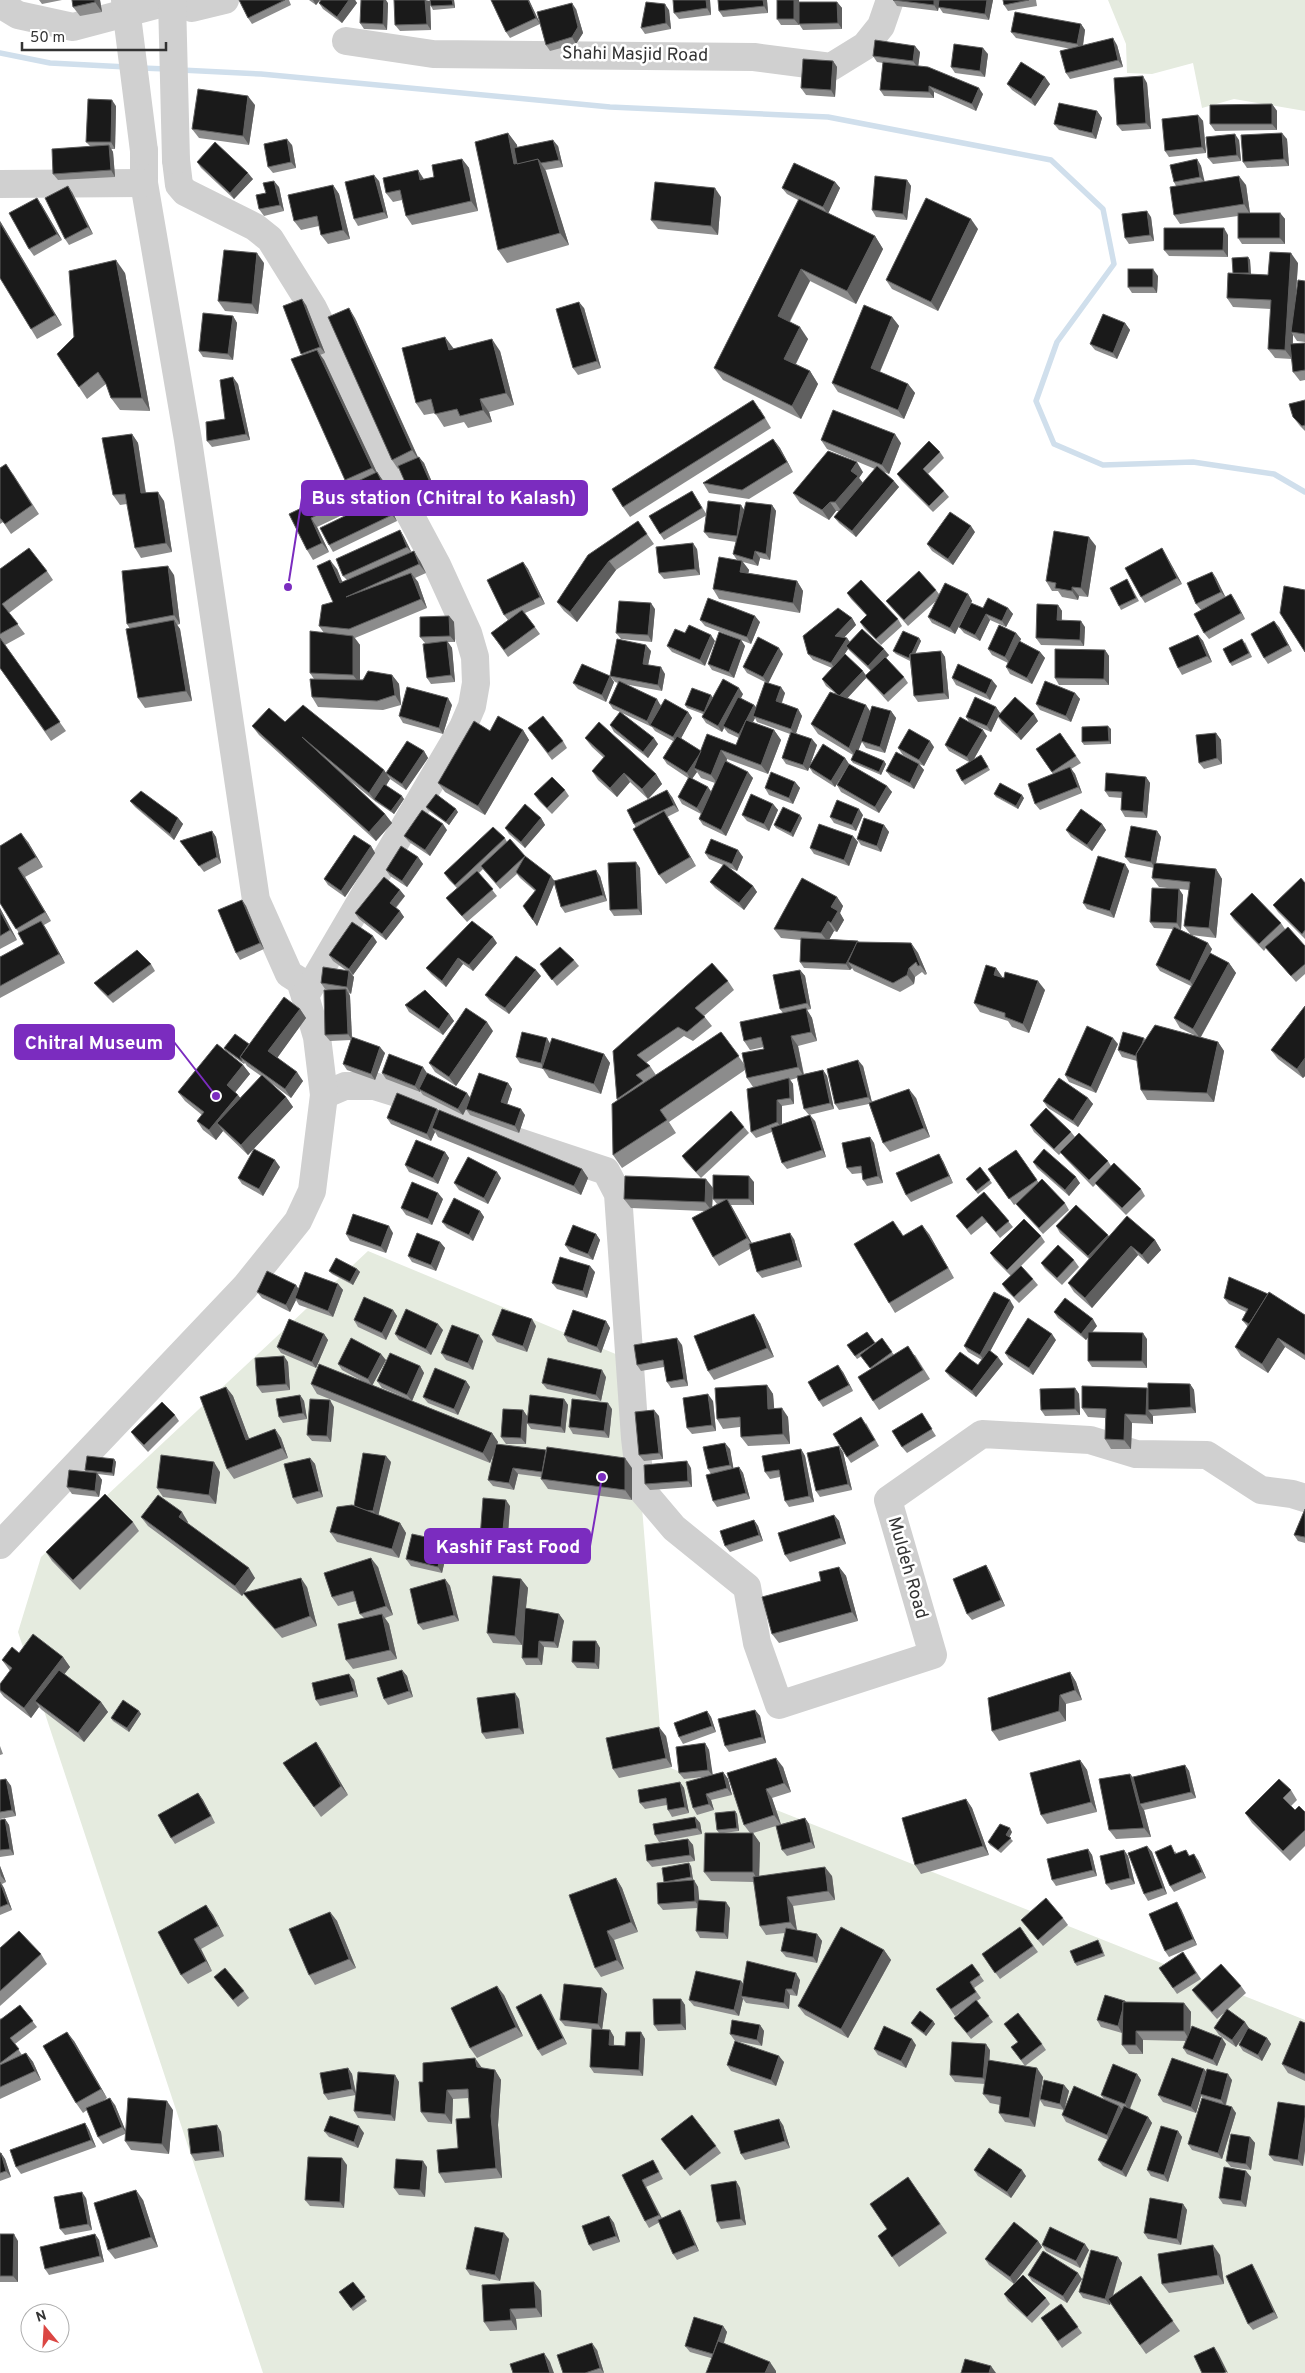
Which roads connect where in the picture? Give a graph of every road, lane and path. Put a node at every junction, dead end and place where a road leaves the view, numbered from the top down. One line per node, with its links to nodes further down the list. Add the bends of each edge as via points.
1 (125, 0): 7 (street, bridge, via 144,151)
2 (172, 0): 9 (street, bridge, via 178,185 255,227 270,239 314,308 400,496 440,573 475,657 476,683 472,706 463,727)
3 (225, 0): 5 (street, via 192,8 175,0 73,27 18,16)
4 (890, 0): 6 (street, Shahi Masjid Road, via 881,26 865,46 831,67 754,57 434,54)
5 (0, 4)
6 (346, 41)
7 (144, 183): 8 (street); 9 (street, via 188,440 256,900 289,974 300,981)
8 (0, 184)
9 (305, 996): 10 (street, via 317,1036)
10 (324, 1095): 11 (street, Muldeh Road, via 345,1086 374,1086 419,1100 464,1124 606,1171 618,1194 641,1489 674,1528 748,1587 757,1643 779,1705 933,1655 888,1500 982,1434 1090,1440 1136,1454 1207,1455 1261,1490); 12 (street, via 312,1191 298,1221 245,1287)
11 (1305, 1498)
12 (0, 1545)

